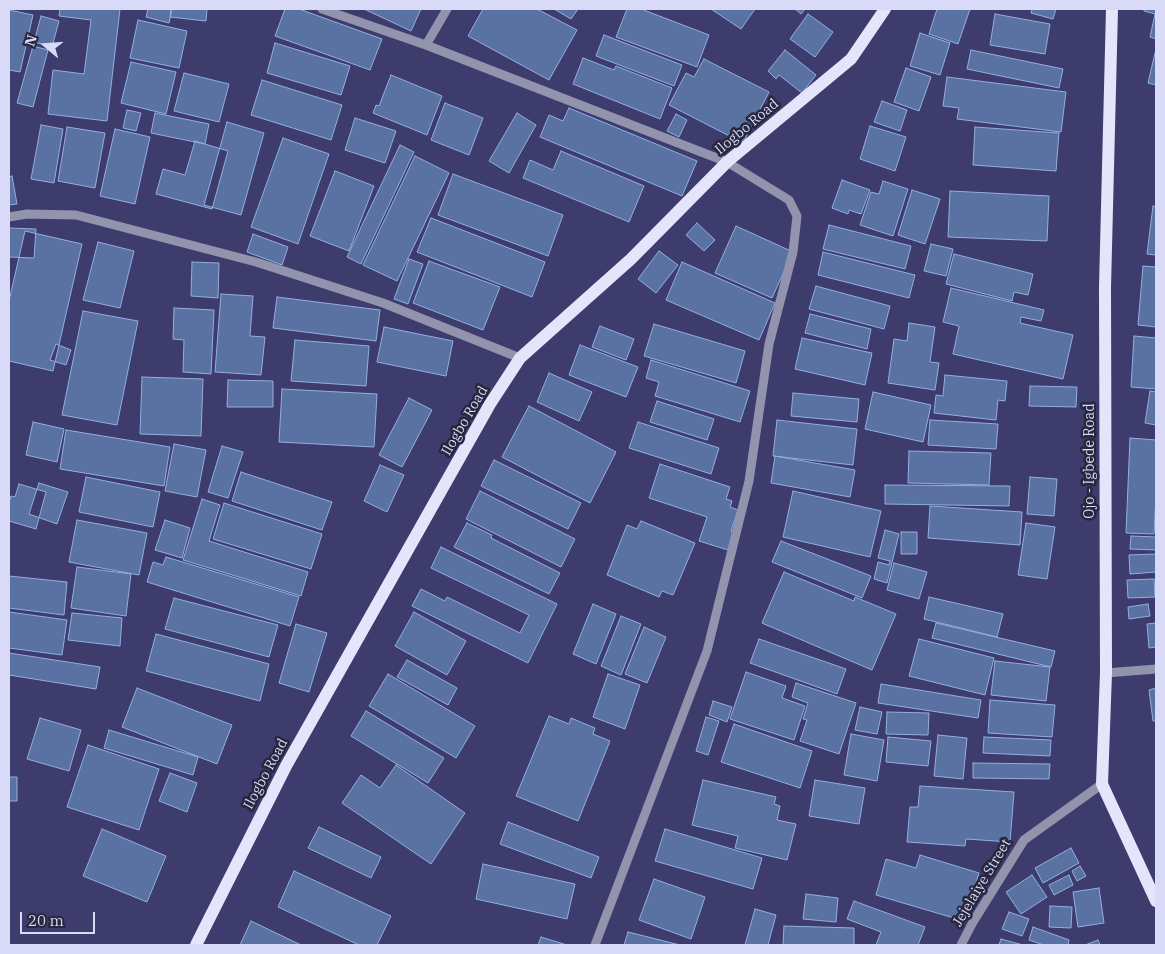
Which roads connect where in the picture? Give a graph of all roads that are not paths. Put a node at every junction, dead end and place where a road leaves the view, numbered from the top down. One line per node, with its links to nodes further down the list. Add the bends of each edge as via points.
1 (322, 9): 5 (street)
2 (446, 9): 5 (street)
3 (885, 9): 6 (main road, Ilogbo Road, via 851,59)
4 (1112, 9): 10 (main road, Ojo - Igbede Road, via 1104,287)
5 (426, 44): 6 (street)
6 (727, 162): 8 (main road, Ilogbo Road, via 631,260); 14 (street, via 789,200 798,216 793,252 769,344 749,481 707,651)
7 (9, 217): 8 (street, via 76,215 256,262 383,303)
8 (520, 358): 13 (main road, Ilogbo Road, via 490,404 286,766)
9 (1156, 669): 10 (street)
10 (1106, 673): 11 (main road, Ojo - Igbede Road)
11 (1102, 784): 12 (main road, Ojo - Igbede Road); 15 (street, Jejelaiye Street, via 1024,840)
12 (1156, 901)
13 (196, 945)
14 (595, 945)
15 (961, 945)

